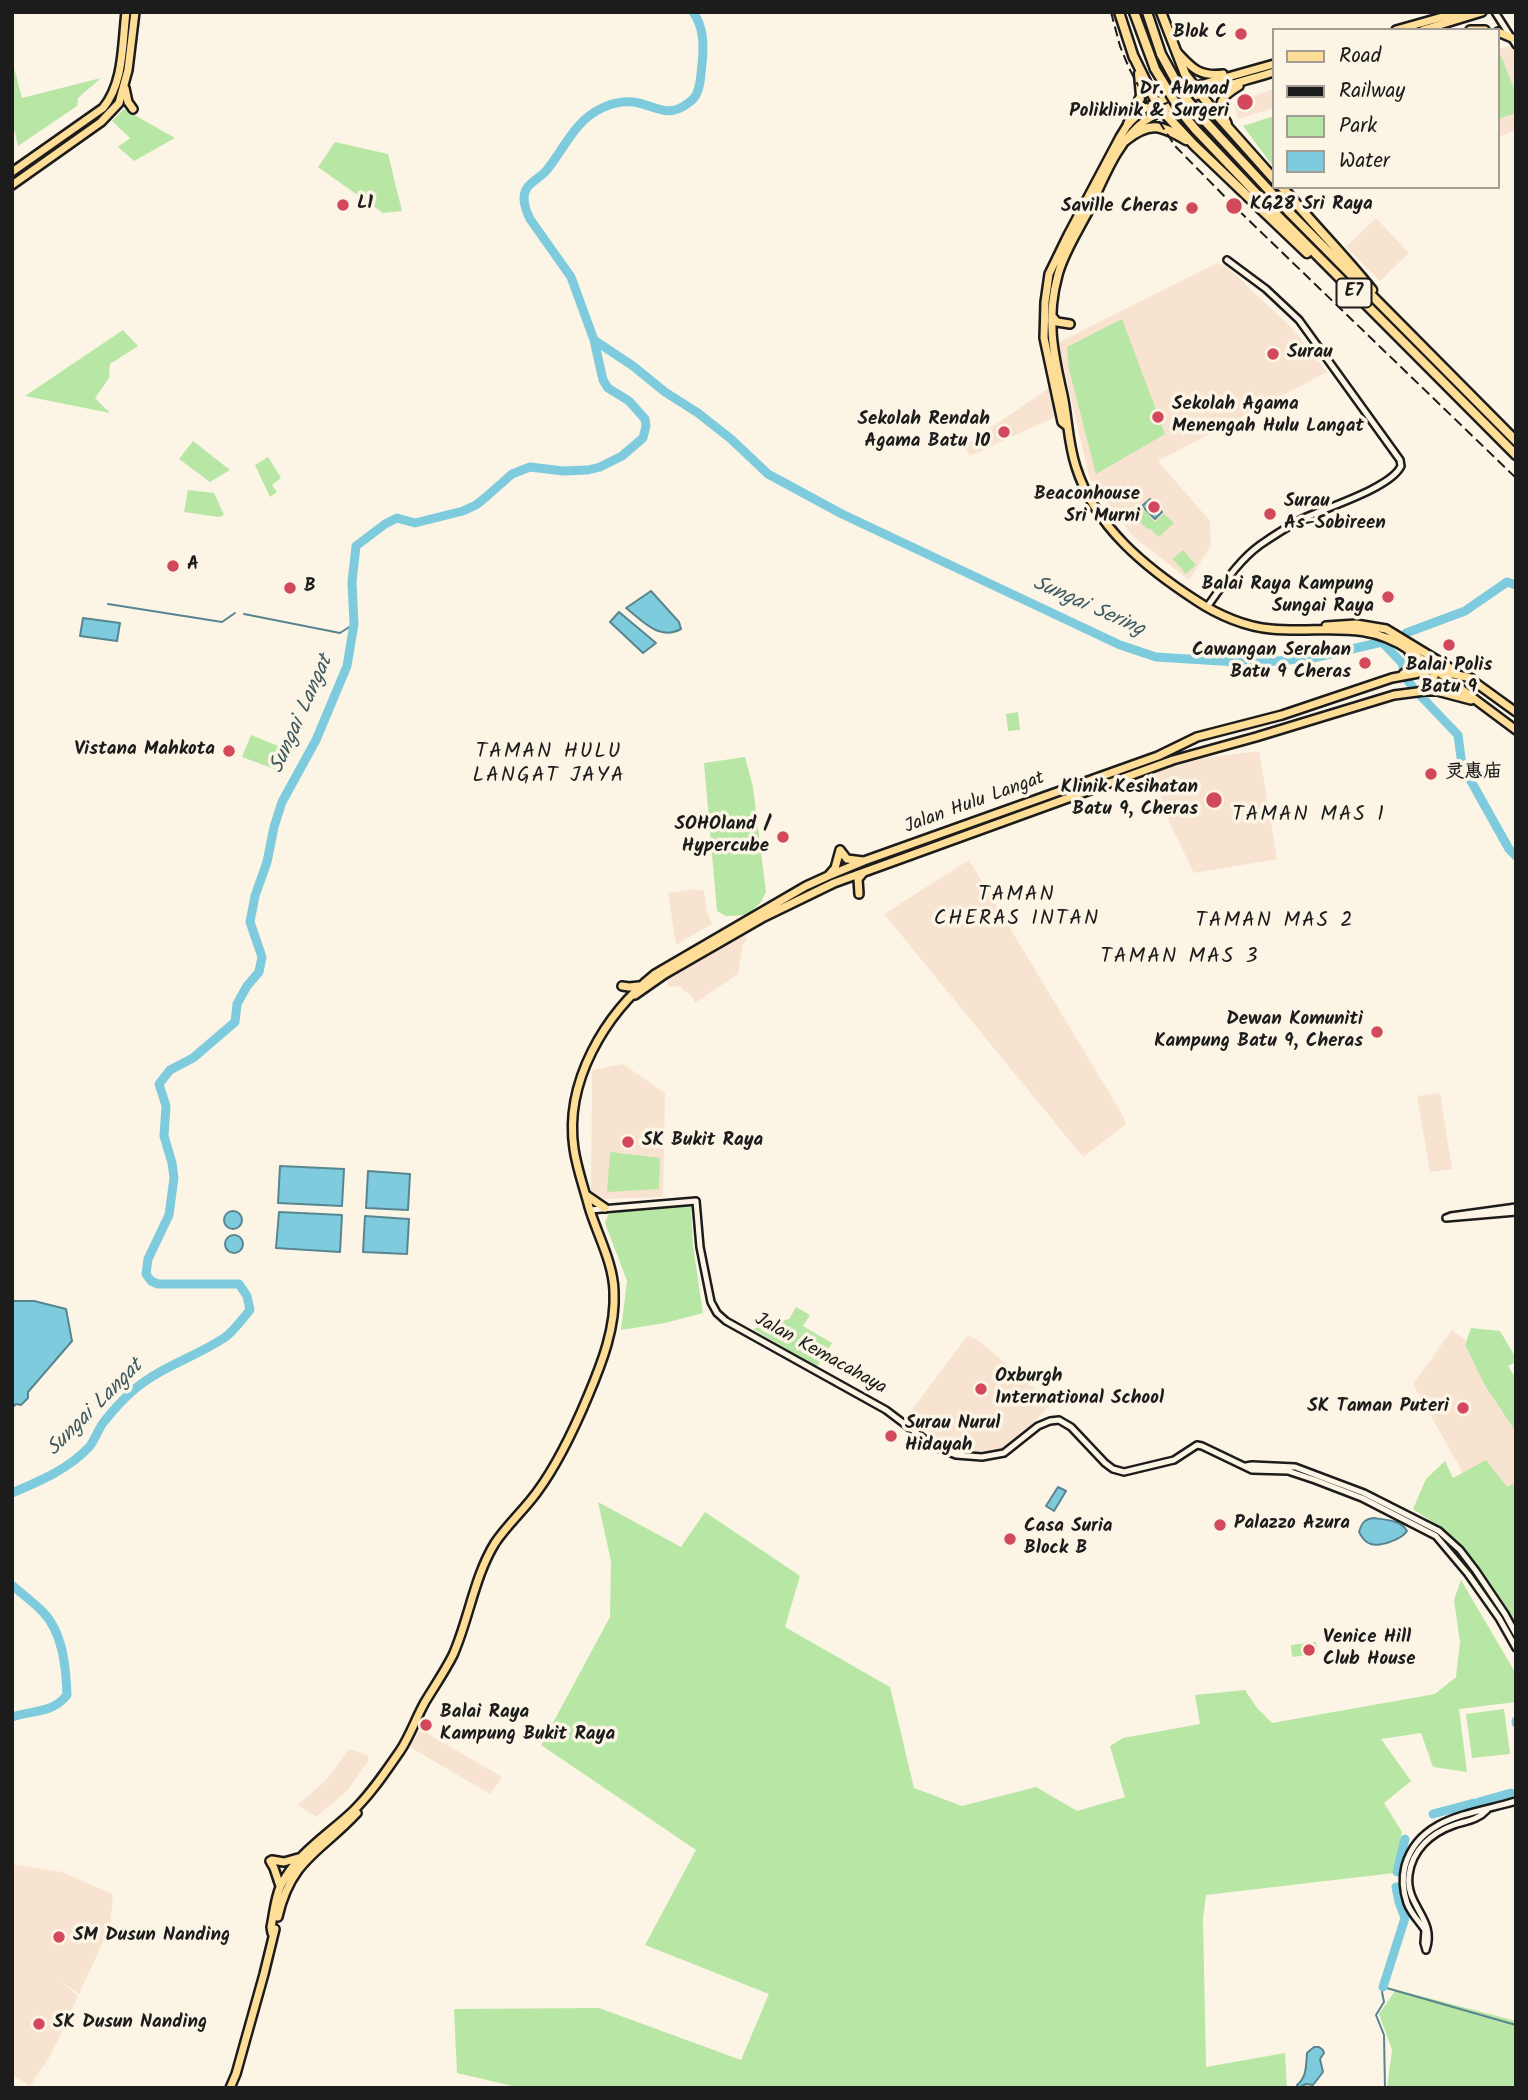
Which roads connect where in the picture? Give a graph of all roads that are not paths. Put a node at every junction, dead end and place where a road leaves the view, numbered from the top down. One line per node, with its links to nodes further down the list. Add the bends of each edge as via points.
1 (127, 12): 30 (main road, via 112,97)
2 (135, 12): 20 (main road)
3 (1119, 12): 16 (highway)
4 (1134, 12): 35 (highway, E7, bridge, via 1155,69 1181,112)
5 (1147, 12): 38 (highway, E7, bridge, via 1161,54 1184,96 1289,212)
6 (1161, 12): 15 (highway)
7 (1448, 12): 11 (main road)
8 (1460, 12): 11 (main road)
9 (1482, 12): 13 (main road)
10 (1495, 12): 14 (street)
11 (1431, 20): 12 (main road)
12 (1403, 28)
13 (1430, 28)
14 (1514, 41)
15 (1174, 48): 19 (main road, via 1204,74); 21 (highway, via 1185,74)
16 (1133, 55): 23 (highway); 26 (highway, via 1142,96)
17 (1272, 65): 19 (main road)
18 (1272, 72): 19 (main road)
19 (1250, 75): 21 (main road, Jalan Hulu Langat); 22 (main road, Jalan Hulu Langat); 27 (main road, via 1222,101 1220,109)
20 (125, 83): 24 (main road); 24 (main road, via 133,110)
21 (1199, 85): 22 (highway); 23 (main road, Jalan Hulu Langat)
22 (1200, 95): 25 (main road, Jalan Hulu Langat); 27 (highway)
23 (1157, 102): 25 (highway); 26 (main road, Jalan Hulu Langat)
24 (112, 110): 32 (main road)
25 (1163, 111): 28 (main road, Jalan Hulu Langat); 29 (highway)
26 (1128, 124): 39 (main road, Jalan Hulu Langat, via 1049,274 1044,338 1062,422)
27 (1229, 128): 31 (highway)
28 (1126, 140): 29 (highway, via 1154,126); 36 (main road, Jalan Hulu Langat, via 1059,271)
29 (1194, 145): 35 (highway)
30 (12, 172)
31 (1272, 177)
32 (12, 185)
33 (1284, 189): 38 (highway)
34 (1227, 260): 42 (street, via 1299,320 1401,466 1382,484 1301,520 1258,546)
35 (1341, 281): 41 (highway, E7)
36 (1052, 316): 37 (main road, via 1057,323); 39 (main road, Jalan Hulu Langat, via 1051,339)
37 (1070, 324)
38 (1419, 344): 40 (highway, E7)
39 (1067, 426): 42 (main road, Jalan Hulu Langat, via 1075,465 1102,518 1128,548)
40 (1516, 440)
41 (1516, 455)
42 (1207, 607): 43 (main road, Jalan Hulu Langat, via 1253,626)
43 (1283, 629): 44 (main road, Jalan Hulu Langat, via 1371,632); 45 (main road, Jalan Hulu Langat, via 1370,625 1394,633)
44 (1409, 650): 46 (main road, Jalan Hulu Langat); 47 (main road, via 1412,665)
45 (1434, 658): 46 (main road); 48 (main road, Jalan Hulu Langat)
46 (1435, 670): 47 (main road, Jalan Hulu Langat); 48 (main road, Jalan Hulu Langat); 49 (main road); 52 (main road)
47 (1395, 677): 51 (main road); 56 (main road, Jalan Hulu Langat, via 1282,715 1197,737 1158,756)
48 (1471, 678): 50 (main road, Jalan Hulu Langat)
49 (1425, 691): 51 (main road, Jalan Hulu Langat); 52 (main road, Jalan Hulu Langat)
50 (1492, 693): 53 (main road, via 1485,702); 54 (main road, Jalan Hulu Langat)
51 (1394, 695): 57 (main road, Jalan Hulu Langat, via 1173,760)
52 (1475, 701): 53 (main road, Jalan Hulu Langat)
53 (1487, 710): 55 (main road, Jalan Hulu Langat)
54 (1516, 712)
55 (1516, 730)
56 (864, 861): 58 (main road, Jalan Hulu Langat); 58 (main road, via 847,859 840,849)
57 (866, 870): 58 (main road, Jalan Hulu Langat); 58 (main road, via 858,879 858,893)
58 (831, 879): 60 (main road, Jalan Hulu Langat, via 806,886); 61 (main road, Jalan Hulu Langat, via 679,965)
59 (622, 986): 60 (main road)
60 (640, 986): 61 (main road, Jalan Hulu Langat)
61 (632, 997): 62 (main road, Jalan Hulu Langat, via 601,1034 576,1092 574,1149)
62 (586, 1194): 63 (main road); 65 (main road, Jalan Hulu Langat)
63 (605, 1208): 65 (street, Jalan Kemacahaya); 66 (street, Jalan Kemacahaya, via 696,1201 700,1247 717,1313 886,1410 946,1452 974,1457 1004,1453 1038,1426 1059,1420 1072,1427 1105,1463 1124,1472 1174,1460 1197,1445)
64 (1516, 1209): 64 (street, via 1451,1219 1446,1218 1451,1216)
65 (590, 1210): 69 (main road, Jalan Hulu Langat, via 614,1289 611,1330 603,1356 549,1475 496,1542 452,1656)
66 (1245, 1466): 67 (street, Jalan Kemacahaya, via 1296,1467 1364,1493 1439,1531 1460,1550); 68 (street, Jalan Kemacahaya, via 1315,1479 1436,1536 1468,1574)
67 (1516, 1634)
68 (1516, 1648)
69 (388, 1770): 72 (main road, Jalan Hulu Langat, via 354,1810); 74 (main road, Jalan Hulu Langat, via 367,1802 294,1874)
70 (1516, 1801): 71 (street, via 1488,1809 1481,1817)
71 (1436, 1829): 71 (street, via 1409,1872 1411,1896 1429,1929 1426,1950 1425,1930 1409,1908 1402,1878 1413,1846)
72 (299, 1858): 73 (main road, Jalan Hulu Langat); 73 (main road, via 271,1861)
73 (280, 1886): 74 (main road, Jalan Hulu Langat)
74 (272, 1933): 75 (main road, Jalan Hulu Langat)
75 (230, 2088)

